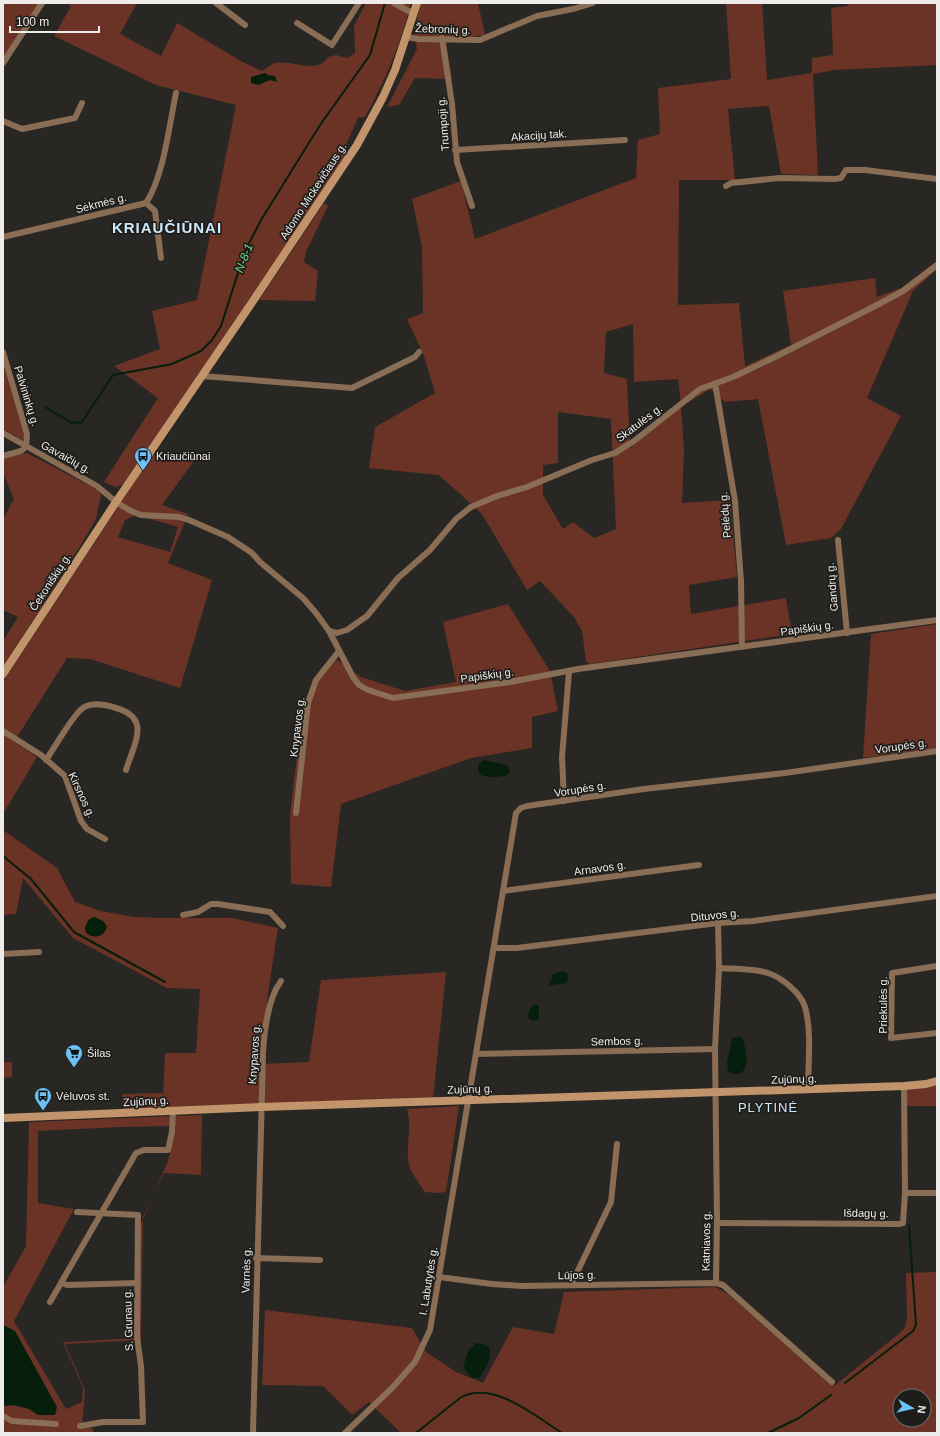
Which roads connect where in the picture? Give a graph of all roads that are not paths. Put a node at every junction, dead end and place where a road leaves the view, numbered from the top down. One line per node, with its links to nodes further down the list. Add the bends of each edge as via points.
1 (42, 3): 12 (street)
2 (216, 3): 9 (street)
3 (358, 3): 8 (street, via 332,45)
4 (394, 3): 7 (street)
5 (417, 3): 7 (main road, Adomo Mickevičiaus g.)
6 (593, 3): 11 (street, Žebronių g., via 537,16 480,40)
7 (414, 14): 10 (main road, Adomo Mickevičiaus g.)
8 (297, 23)
9 (245, 25)
10 (407, 37): 11 (street, Žebronių g.); 27 (main road, Adomo Mickevičiaus g., via 383,98 357,145)
11 (442, 38): 17 (street, Trumpoji g., via 452,104)
12 (3, 63)
13 (176, 93): 20 (street, via 158,175 153,192)
14 (82, 103): 15 (street, via 75,118 22,129)
15 (3, 120)
16 (624, 140): 17 (street, Akacijų tak.)
17 (455, 150): 21 (street, Trumpoji g.)
18 (937, 179): 19 (street, via 846,170 841,178 835,180 780,178 731,183)
19 (726, 186)
20 (146, 203): 22 (street, Sėkmės g.); 23 (street, via 155,211)
21 (472, 206)
22 (3, 237)
23 (161, 258)
24 (937, 265): 28 (street, Skatulės g., via 902,292 773,358)
25 (3, 352): 30 (street, Palvininkų g., via 27,434)
26 (419, 352): 27 (street, via 415,357 352,388)
27 (202, 376): 32 (main road, Adomo Mickevičiaus g.)
28 (715, 383): 35 (street, Skatulės g., via 700,389 615,453 471,507 456,519 430,550 398,578 367,616 347,630 337,633); 37 (street, Pelėdų g., via 735,501 741,581)
29 (3, 434): 30 (street, Gavaičių g.)
30 (26, 447): 31 (street); 32 (street, Gavaičių g., via 98,486)
31 (3, 456)
32 (116, 502): 35 (street, Papiškių g., via 141,515 179,517 228,537 252,553 304,598); 40 (main road, Čekoniškių g.)
33 (838, 540): 36 (street, Gandrų g.)
34 (937, 620): 36 (street, Papiškių g.)
35 (329, 631): 38 (street, Papiškių g.)
36 (847, 633): 37 (street, Papiškių g.)
37 (742, 647): 39 (street, Papiškių g.)
38 (339, 651): 39 (street, Papiškių g., via 359,685 393,698); 46 (street, Knypavos g., via 316,680 308,703)
39 (569, 672): 45 (street, via 562,757)
40 (3, 674)
41 (3, 731): 43 (street, Kirsnos g.)
42 (937, 751): 45 (street, Vorupės g.)
43 (46, 760): 44 (street, via 79,710 92,704 105,705 128,712 134,716 138,724); 47 (street, Kirsnos g., via 65,776 81,821 87,829)
44 (126, 770)
45 (564, 801): 49 (street, Vorupės g., via 527,806 516,813)
46 (296, 813)
47 (105, 839)
48 (699, 865): 49 (street, Arnavos g.)
49 (503, 890): 54 (street, Vorupės g.)
50 (937, 896): 52 (street, Dituvos g., via 853,909)
51 (183, 915): 53 (street, via 198,912 210,904 218,904 270,912)
52 (718, 923): 54 (street, Dituvos g., via 517,948); 58 (street)
53 (283, 926)
54 (495, 948): 62 (street, Vorupės g.)
55 (39, 952): 56 (street)
56 (3, 954)
57 (937, 966): 60 (street, Priekulės g., via 892,973 891,1038)
58 (719, 968): 61 (street); 65 (street, via 769,973 798,994 805,1006 808,1032)
59 (281, 981): 68 (street, Knypavos g., via 275,991 265,1033)
60 (937, 1033)
61 (714, 1049): 62 (street, Sembos g.); 66 (street)
62 (476, 1054): 67 (street, Vorupės g.)
63 (937, 1081): 64 (main road, Zujūnų g.)
64 (904, 1086): 65 (main road, Zujūnų g.); 72 (street, Išdagų g.)
65 (808, 1090): 66 (main road, Zujūnų g.)
66 (716, 1092): 67 (main road, Zujūnų g.); 76 (street, Katniavos g.)
67 (468, 1100): 68 (main road, Zujūnų g.); 79 (street, I. Labutytės g.)
68 (261, 1107): 69 (main road, Zujūnų g.); 77 (street, Varnės g.)
69 (173, 1111): 70 (main road, Zujūnų g.); 75 (street, via 168,1150 144,1150 136,1153)
70 (3, 1118)
71 (617, 1144): 83 (street, via 612,1202)
72 (905, 1193): 73 (street); 76 (street, Išdagų g., via 904,1218 899,1224)
73 (937, 1193)
74 (77, 1212): 75 (street, S. Grunau g.)
75 (100, 1214): 80 (street); 81 (street, S. Grunau g., via 138,1215)
76 (717, 1223): 82 (street, Katniavos g.)
77 (256, 1258): 78 (street); 89 (street, Varnės g.)
78 (320, 1260)
79 (439, 1277): 83 (street, Lūjos g., via 492,1284); 90 (street, I. Labutytės g., via 430,1330 415,1362 393,1388)
80 (61, 1282): 81 (street, via 67,1285); 84 (street)
81 (137, 1283): 88 (street, S. Grunau g., via 136,1337 141,1366 143,1422 103,1422)
82 (716, 1283): 83 (street, Lūjos g.); 85 (street, Katniavos g., via 728,1288)
83 (571, 1285)
84 (50, 1302)
85 (832, 1382)
86 (3, 1416): 87 (street, via 12,1421)
87 (56, 1424)
88 (80, 1426)
89 (252, 1433)
90 (345, 1433)

